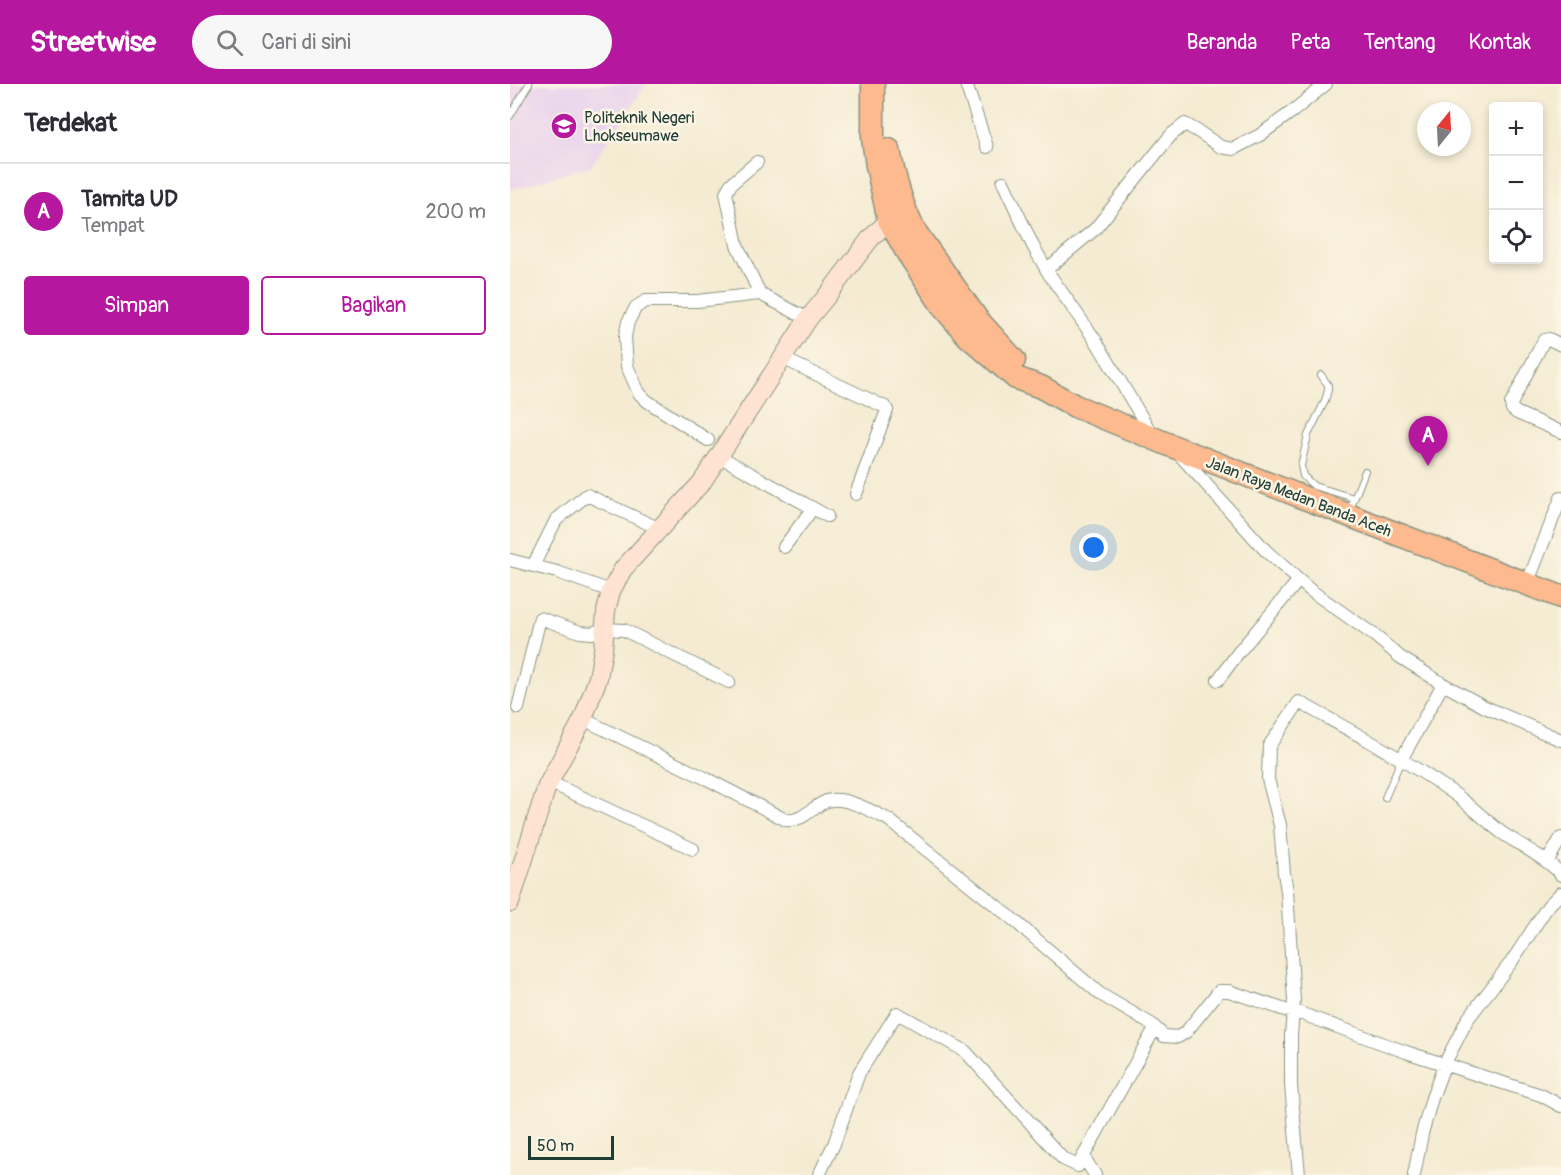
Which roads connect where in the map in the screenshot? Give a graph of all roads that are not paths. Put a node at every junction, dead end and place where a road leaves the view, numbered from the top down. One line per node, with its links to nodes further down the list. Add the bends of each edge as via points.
1 (529, 84): 6 (lane)
2 (873, 84): 10 (highway, Jalan Raya Medan Banda Aceh, via 873,139)
3 (881, 84): 11 (highway, Jalan Raya Medan Banda Aceh, via 892,166)
4 (966, 84): 7 (street)
5 (1326, 84): 12 (street, via 1260,135 1233,149 1221,147 1185,124 1171,135 1095,229)
6 (510, 116)
7 (987, 147)
8 (757, 162): 13 (street, via 730,184 726,193 737,244)
9 (1003, 182): 12 (street)
10 (889, 220): 11 (highway, Jalan Raya Medan Banda Aceh); 14 (street)
11 (914, 248): 18 (highway, Jalan Raya Medan Banda Aceh, via 945,276 977,319); 18 (highway, Jalan Raya Medan Banda Aceh, via 935,296 968,336 1016,378)
12 (1047, 269): 21 (street)
13 (760, 294): 14 (street); 20 (street, via 697,301 646,301 636,307 628,322 627,366 639,393)
14 (808, 319): 16 (street)
15 (1561, 345): 19 (street, via 1544,340 1510,404 1517,413)
16 (782, 358): 22 (street); 24 (street, via 887,410)
17 (1321, 375): 26 (lane, via 1328,390 1308,435 1301,466 1303,476)
18 (1041, 387): 21 (highway, Jalan Raya Medan Banda Aceh, via 1075,406)
19 (1561, 432)
20 (708, 440)
21 (1164, 443): 26 (highway, Jalan Raya Medan Banda Aceh); 33 (street, via 1266,551)
22 (719, 456): 27 (street); 29 (street, via 702,482)
23 (1365, 471): 26 (lane)
24 (856, 494)
25 (1561, 498): 34 (street)
26 (1351, 507): 34 (highway, Jalan Raya Medan Banda Aceh)
27 (813, 508): 28 (street); 30 (street)
28 (827, 516)
29 (660, 529): 32 (street, via 587,495 556,520); 35 (street, via 623,569)
30 (784, 547)
31 (510, 560): 32 (street)
32 (533, 566): 35 (street)
33 (1299, 580): 38 (street); 40 (street, via 1400,657)
34 (1527, 584): 36 (highway, Jalan Raya Medan Banda Aceh)
35 (611, 591): 37 (street)
36 (1561, 597)
37 (604, 629): 39 (street, via 624,630); 41 (street, via 580,632 540,618); 42 (street, via 598,678)
38 (1218, 680)
39 (729, 682)
40 (1443, 684): 43 (street); 44 (street)
41 (519, 708)
42 (583, 719): 45 (street); 54 (street, via 786,820 801,819 830,800 844,801 889,820 1100,994)
43 (1561, 740)
44 (1401, 760): 46 (lane); 49 (street, via 1450,790); 53 (street, via 1299,702 1269,746 1268,779 1280,825 1287,891)
45 (549, 782): 48 (street); 52 (street)
46 (1385, 798)
47 (1561, 838): 49 (street)
48 (693, 849)
49 (1547, 862): 50 (street)
50 (1561, 875)
51 (1561, 893): 55 (street, via 1467,1020)
52 (510, 903)
53 (1290, 1011): 54 (street, via 1219,991 1186,1032 1164,1036); 55 (street); 60 (street)
54 (1155, 1028): 57 (street)
55 (1445, 1063): 56 (street, via 1533,1092); 61 (street, via 1424,1125)
56 (1561, 1107)
57 (1083, 1156): 58 (street, via 1078,1166 1063,1159 965,1051 897,1013 859,1072); 59 (street)
58 (819, 1175)
59 (1095, 1175)
60 (1299, 1175)
61 (1414, 1175)

